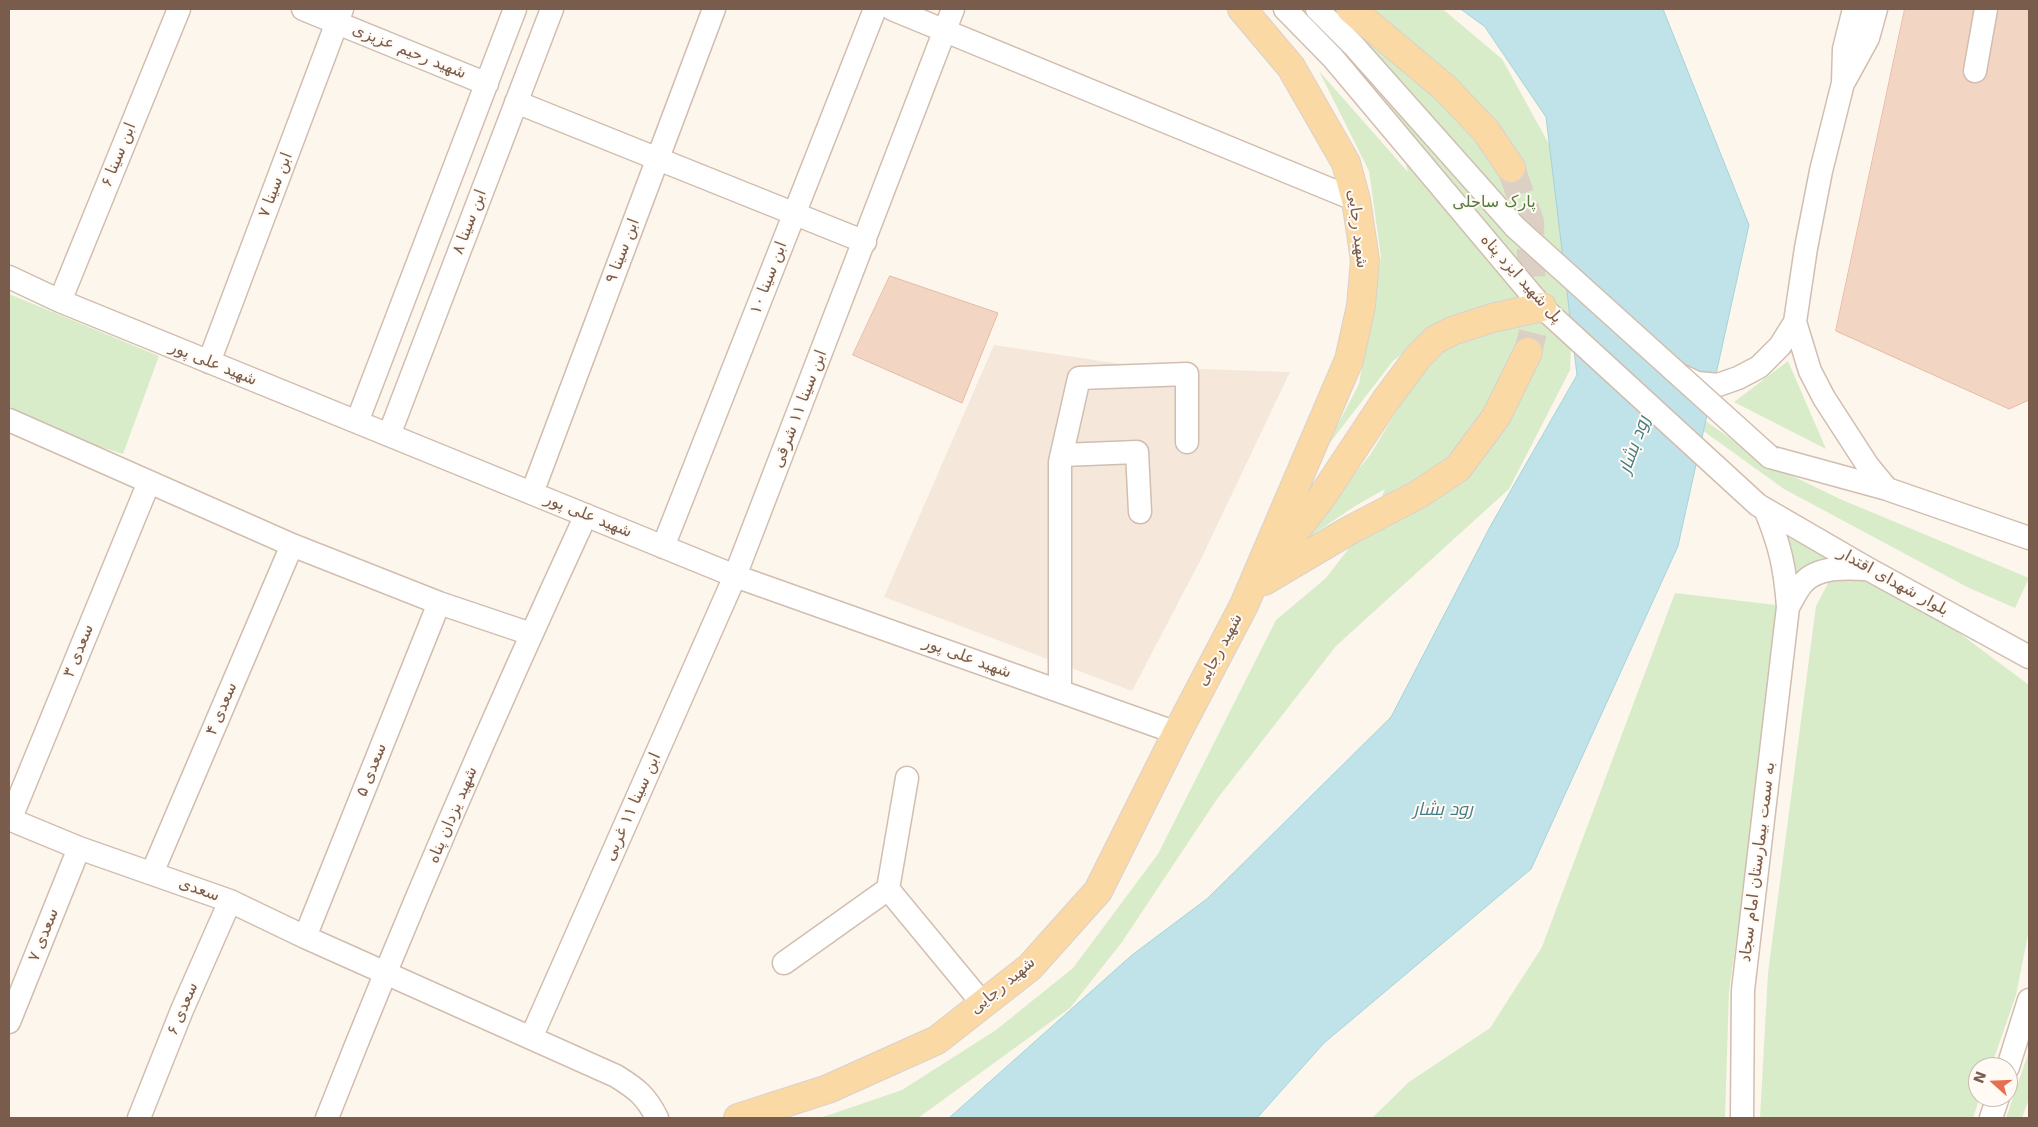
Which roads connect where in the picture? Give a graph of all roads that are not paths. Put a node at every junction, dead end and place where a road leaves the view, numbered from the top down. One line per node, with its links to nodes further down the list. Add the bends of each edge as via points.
1 (179, 9): 28 (street, ابن سینا ۶)
2 (303, 9): 16 (street, شهید رحیم عزیزی)
3 (515, 9): 20 (street, ابن سینا ۸)
4 (552, 9): 21 (street, ابن سینا ۸)
5 (714, 9): 22 (street, ابن سینا ۹)
6 (875, 9): 25 (street, ابن سینا ۱۰)
7 (892, 9): 17 (street)
8 (953, 9): 17 (street, ابن سینا ۱۱ شرقی)
9 (1242, 9): 24 (main road, شهید رجایی, via 1290,66 1346,163)
10 (1285, 9): 29 (street, پل شهید ایزد پناه, via 1333,58)
11 (1317, 9): 33 (street, پل شهید ایزد پناه, bridge, via 1354,46 1515,227)
12 (1351, 9): 23 (main road, via 1445,88 1486,131)
13 (1854, 9): 19 (street, via 1844,49)
14 (1876, 9): 19 (street, via 1868,38)
15 (1986, 9): 18 (street)
16 (340, 16): 20 (street, شهید رحیم عزیزی); 32 (street, ابن سینا ۷)
17 (945, 31): 24 (street); 26 (street, ابن سینا ۱۱ شرقی)
18 (1975, 71)
19 (1843, 83): 30 (street, via 1821,171)
20 (487, 84): 34 (street, ابن سینا ۸)
21 (516, 102): 22 (street); 36 (street, ابن سینا ۸)
22 (658, 159): 25 (street); 41 (street, ابن سینا ۹)
23 (1511, 168)
24 (1356, 200): 50 (main road, شهید رجایی, via 1365,260 1361,306 1349,360)
25 (794, 213): 26 (street); 47 (street, ابن سینا ۱۰)
26 (865, 242): 49 (street, ابن سینا ۱۱ شرقی)
27 (9, 277): 28 (street, شهید علی پور)
28 (60, 301): 32 (street, شهید علی پور)
29 (1547, 312): 42 (street, پل شهید ایزد پناه); 50 (main road, via 1492,318 1435,340 1386,400 1321,498)
30 (1795, 322): 33 (street, via 1780,346 1759,367 1738,378 1718,385 1697,383); 40 (street, via 1810,370 1824,398 1868,466)
31 (1528, 352): 50 (main road, via 1496,418 1458,468 1419,494 1350,530)
32 (209, 362): 34 (street, شهید علی پور)
33 (1680, 375): 40 (street, پل شهید ایزد پناه, bridge, via 1770,457)
34 (357, 422): 36 (street, شهید علی پور)
35 (10, 423): 39 (street)
36 (389, 435): 41 (street, شهید علی پور)
37 (1187, 442): 38 (street, via 1187,374 1079,378)
38 (1062, 455): 43 (street, via 1137,452); 55 (street)
39 (149, 482): 46 (street); 58 (street, سعدی ۳)
40 (1887, 489): 45 (street)
41 (532, 493): 44 (street, شهید علی پور)
42 (1762, 507): 48 (street, بلوار شهدای اقتدار); 52 (street, via 1781,552)
43 (1140, 512)
44 (586, 515): 47 (street, شهید علی پور); 53 (street, شهید یزدان پناه)
45 (2029, 538)
46 (292, 545): 51 (street); 60 (street, سعدی ۴)
47 (663, 546): 49 (street, شهید علی پور)
48 (1870, 570): 52 (street, via 1845,567 1820,572 1803,582); 54 (street, بلوار شهدای اقتدار)
49 (735, 576): 55 (street, شهید علی پور); 69 (street, ابن سینا ۱۱ غربی)
50 (1250, 590): 56 (main road, شهید رجایی)
51 (439, 604): 53 (street); 63 (street, سعدی ۵)
52 (1788, 607): 75 (street, به سمت بیمارستان امام سجاد, via 1743,990)
53 (531, 634): 65 (street, شهید یزدان پناه)
54 (2029, 656)
55 (1060, 691): 56 (street, شهید علی پور)
56 (1177, 733): 67 (main road, شهید رجایی, via 1098,891 1030,967)
57 (906, 778): 61 (street)
58 (9, 820): 59 (street, سعدی)
59 (79, 848): 60 (street, سعدی); 68 (street, سعدی ۷)
60 (152, 873): 62 (street, سعدی)
61 (888, 889): 64 (street); 67 (street)
62 (230, 901): 63 (street, سعدی); 71 (street, سعدی ۶)
63 (306, 937): 65 (street, سعدی)
64 (784, 963)
65 (384, 972): 69 (street, سعدی); 72 (street, شهید یزدان پناه)
66 (2029, 1000): 70 (street)
67 (983, 1004): 74 (main road, شهید رجایی, via 937,1040 828,1089)
68 (9, 1022)
69 (530, 1038): 73 (street, سعدی, via 636,1088)
70 (2011, 1057)
71 (139, 1118)
72 (327, 1118)
73 (657, 1118)
74 (738, 1118)
75 (1742, 1118)

